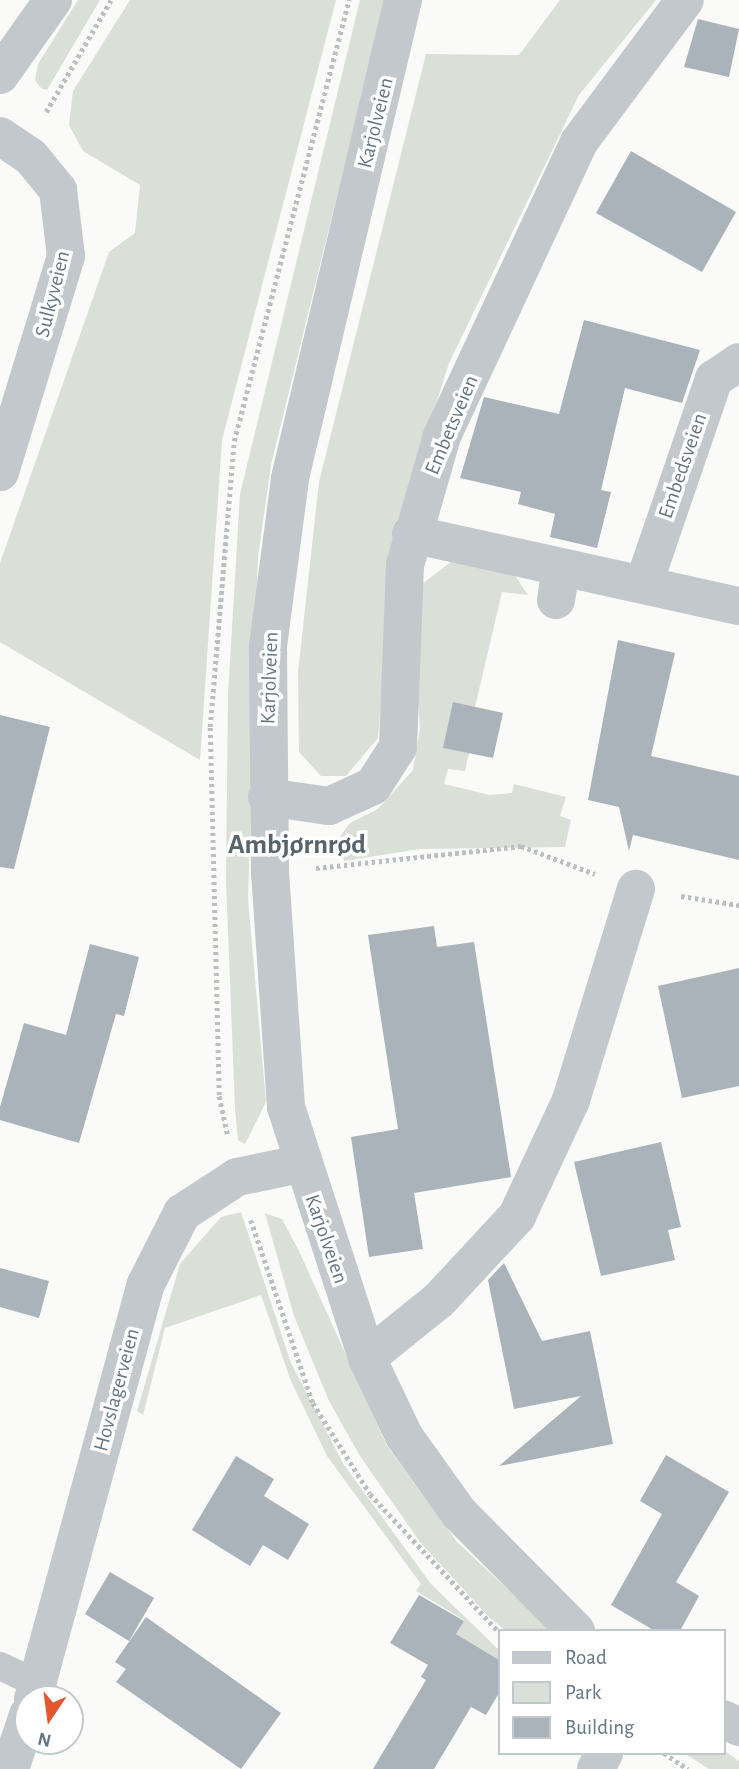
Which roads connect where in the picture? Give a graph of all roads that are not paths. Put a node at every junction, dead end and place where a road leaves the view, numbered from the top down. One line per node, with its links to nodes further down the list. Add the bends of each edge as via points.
1 (53, 0): 4 (street)
2 (403, 0): 11 (street, Karjolveien, via 290,479 268,647)
3 (685, 0): 8 (street, Embetsveien, via 579,142 442,436)
4 (0, 75)
5 (12, 144): 7 (street, Sulkyveien, via 58,190 66,256)
6 (739, 362): 9 (street, Embedsveien, via 714,379)
7 (0, 472)
8 (411, 534): 9 (street, via 559,584); 11 (street, Embetsveien, via 405,565 398,747 373,786 329,806)
9 (644, 583): 10 (street)
10 (739, 606)
11 (267, 797): 13 (street, Karjolveien, via 286,1107)
12 (636, 889): 14 (street, via 571,1100 517,1216 439,1300)
13 (300, 1164): 14 (street, Karjolveien); 18 (street, Hovslagerveien, via 237,1177 182,1213 146,1284)
14 (367, 1357): 15 (street, Karjolveien, via 404,1436 459,1513)
15 (574, 1629)
16 (0, 1666): 17 (lane)
17 (19, 1685)
18 (37, 1685)

